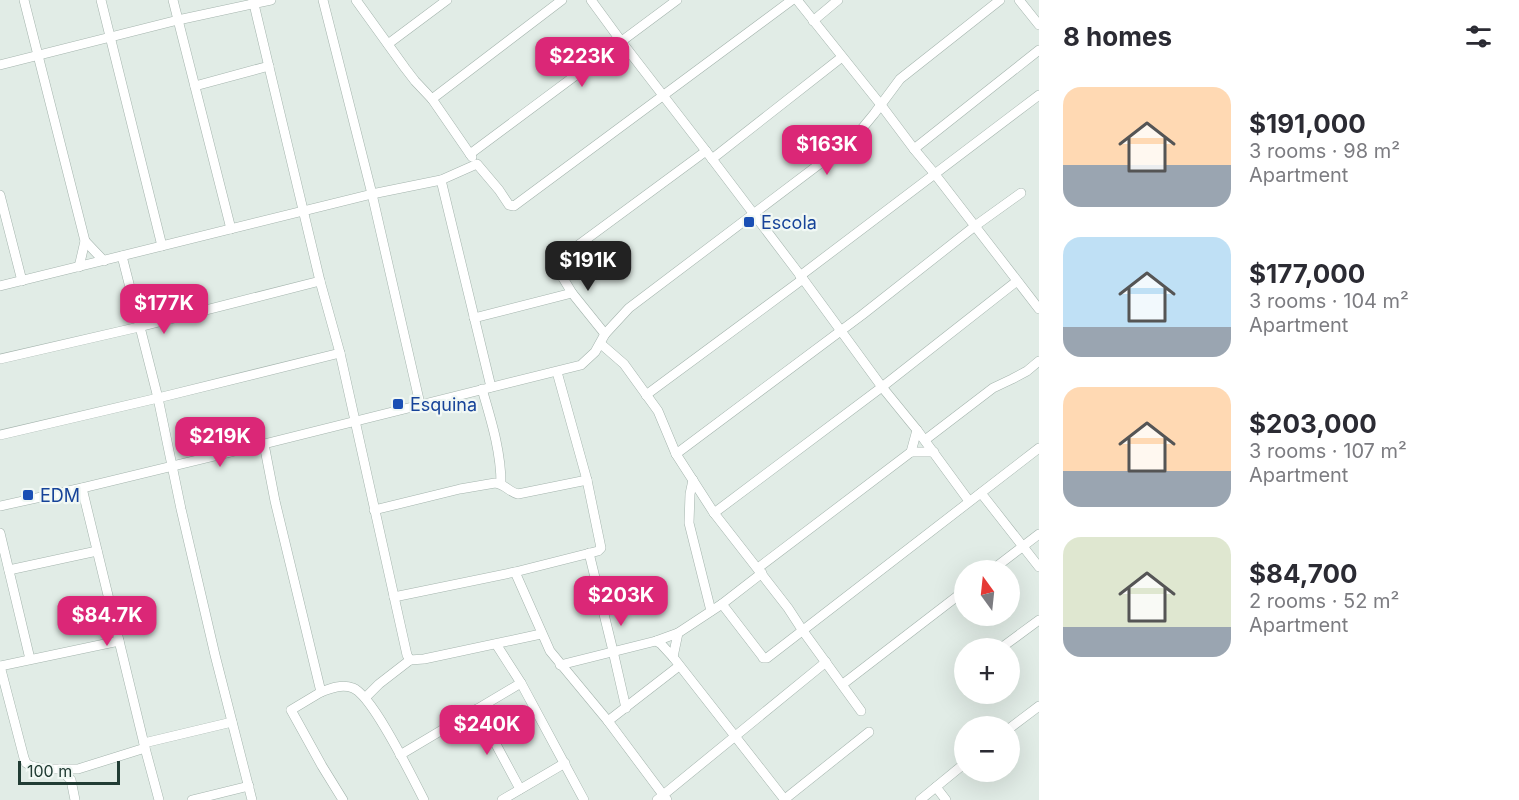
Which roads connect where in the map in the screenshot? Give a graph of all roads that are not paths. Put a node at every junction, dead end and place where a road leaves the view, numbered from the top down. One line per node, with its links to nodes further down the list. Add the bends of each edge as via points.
1 (24, 0): 24 (street)
2 (101, 0): 20 (street)
3 (174, 0): 17 (street)
4 (271, 0): 16 (street)
5 (323, 0): 40 (street)
6 (356, 0): 22 (street)
7 (447, 0): 22 (street)
8 (562, 0): 31 (street)
9 (591, 0): 21 (street)
10 (677, 0): 21 (street)
11 (792, 0): 29 (street)
12 (797, 0): 18 (street)
13 (838, 0): 18 (street)
14 (1000, 0): 32 (street, via 900,79)
15 (1019, 0): 19 (street)
16 (254, 2): 17 (street); 27 (street)
17 (178, 20): 20 (street); 28 (street)
18 (813, 21): 25 (street)
19 (1039, 25)
20 (110, 38): 24 (street); 47 (street)
21 (621, 41): 29 (street); 34 (street)
22 (388, 44): 31 (street)
23 (1039, 50): 33 (street)
24 (39, 56): 26 (street); 46 (street)
25 (842, 57): 32 (street); 35 (street)
26 (0, 65)
27 (269, 66): 28 (street); 42 (street)
28 (195, 86): 45 (street)
29 (663, 95): 35 (street); 36 (street, via 514,206)
30 (1039, 95): 37 (street)
31 (432, 99): 34 (street)
32 (881, 105): 33 (street); 43 (street, via 838,150)
33 (914, 149): 37 (street)
34 (470, 154): 36 (street)
35 (709, 155): 43 (street); 56 (street, via 554,263)
36 (477, 164): 38 (street)
37 (934, 173): 44 (street); 51 (street)
38 (441, 180): 40 (street); 58 (street)
39 (1021, 193): 44 (street)
40 (372, 194): 42 (street); 71 (street)
41 (0, 195): 52 (street)
42 (304, 212): 45 (street); 53 (street)
43 (753, 214): 51 (street); 61 (street, via 640,298)
44 (975, 226): 54 (street); 60 (street)
45 (231, 230): 47 (street)
46 (85, 241): 49 (street); 50 (street)
47 (162, 246): 48 (street)
48 (122, 256): 49 (street); 59 (street)
49 (104, 261): 50 (street)
50 (79, 267): 52 (street)
51 (802, 277): 60 (street); 69 (street)
52 (22, 281): 55 (street)
53 (320, 281): 59 (street); 63 (street)
54 (1017, 281): 57 (street); 67 (street)
55 (0, 286)
56 (572, 293): 58 (street); 61 (street)
57 (1038, 307)
58 (474, 318): 68 (street)
59 (139, 327): 64 (street); 70 (street)
60 (841, 331): 67 (street); 80 (street)
61 (605, 334): 62 (street)
62 (601, 344): 66 (street, via 581,365); 69 (street, via 624,364)
63 (340, 352): 70 (street); 72 (street)
64 (0, 359)
65 (1039, 361): 75 (street, via 993,388)
66 (557, 372): 68 (street); 82 (street)
67 (882, 387): 73 (street); 90 (street)
68 (487, 388): 71 (street); 84 (street)
69 (646, 395): 80 (street, via 658,411)
70 (158, 398): 74 (street); 81 (street)
71 (420, 404): 72 (street)
72 (354, 422): 76 (street); 89 (street)
73 (917, 430): 75 (street); 78 (street)
74 (0, 435)
75 (925, 440): 79 (street)
76 (264, 444): 81 (street); 123 (street)
77 (1039, 448): 86 (street)
78 (911, 452): 79 (street); 99 (street)
79 (934, 452): 87 (street)
80 (676, 454): 83 (street)
81 (172, 466): 85 (street); 131 (street)
82 (587, 480): 84 (street, via 518,494); 95 (street, via 602,547)
83 (693, 480): 90 (street); 104 (street, via 690,523)
84 (501, 484): 89 (street, via 460,489)
85 (82, 488): 88 (street); 94 (street)
86 (981, 493): 87 (street); 93 (street)
87 (969, 501): 106 (street)
88 (0, 506)
89 (374, 510): 101 (street)
90 (714, 513): 99 (street)
91 (0, 533): 98 (street)
92 (1039, 534): 93 (street)
93 (1023, 546): 96 (street); 97 (street)
94 (97, 551): 98 (street); 110 (street)
95 (589, 553): 100 (street); 113 (street)
96 (1005, 560)
97 (1039, 567)
98 (9, 570): 115 (street)
99 (760, 571): 103 (street); 106 (street)
100 (515, 572): 101 (street); 108 (street)
101 (394, 597): 116 (street)
102 (954, 599): 122 (street)
103 (722, 604): 104 (street); 106 (street, via 764,658)
104 (711, 610): 107 (street)
105 (1039, 620): 109 (street)
106 (803, 631): 117 (street)
107 (678, 633): 111 (street); 114 (street)
108 (541, 634): 112 (street); 118 (street)
109 (1015, 638)
110 (120, 641): 115 (street); 134 (street)
111 (656, 641): 113 (street); 114 (street)
112 (496, 644): 116 (street); 121 (street)
113 (613, 651): 118 (street); 126 (street)
114 (673, 657): 120 (street)
115 (30, 659): 119 (street)
116 (410, 660): 124 (street)
117 (826, 662): 122 (street); 133 (street)
118 (560, 665): 130 (street)
119 (0, 666): 137 (street, via 26,763)
120 (679, 666): 126 (street); 133 (street)
121 (521, 683): 127 (street); 136 (street)
122 (843, 684): 128 (street)
123 (321, 692): 124 (street, via 350,687); 149 (street, via 291,710)
124 (366, 697): 135 (street)
125 (1039, 706): 129 (street)
126 (626, 708): 130 (street)
127 (477, 709): 135 (street); 143 (street)
128 (861, 711)
129 (1020, 720)
130 (609, 721): 144 (street)
131 (232, 722): 134 (street); 141 (street)
132 (869, 732): 153 (street)
133 (735, 736): 144 (street); 153 (street)
134 (145, 746): 138 (street); 146 (street)
135 (400, 755): 150 (street)
136 (564, 763): 143 (street); 152 (street)
137 (60, 769): 138 (street); 140 (street)
138 (78, 769): 140 (street)
139 (954, 772): 142 (street)
140 (71, 780): 145 (street)
141 (249, 786): 147 (street); 148 (street)
142 (936, 787): 154 (street); 155 (street)
143 (520, 789): 151 (street)
144 (662, 798)
145 (75, 800)
146 (159, 800)
147 (192, 800)
148 (252, 800)
149 (343, 800)
150 (424, 800)
151 (502, 800)
152 (584, 800)
153 (785, 800)
154 (920, 800)
155 (946, 800)

